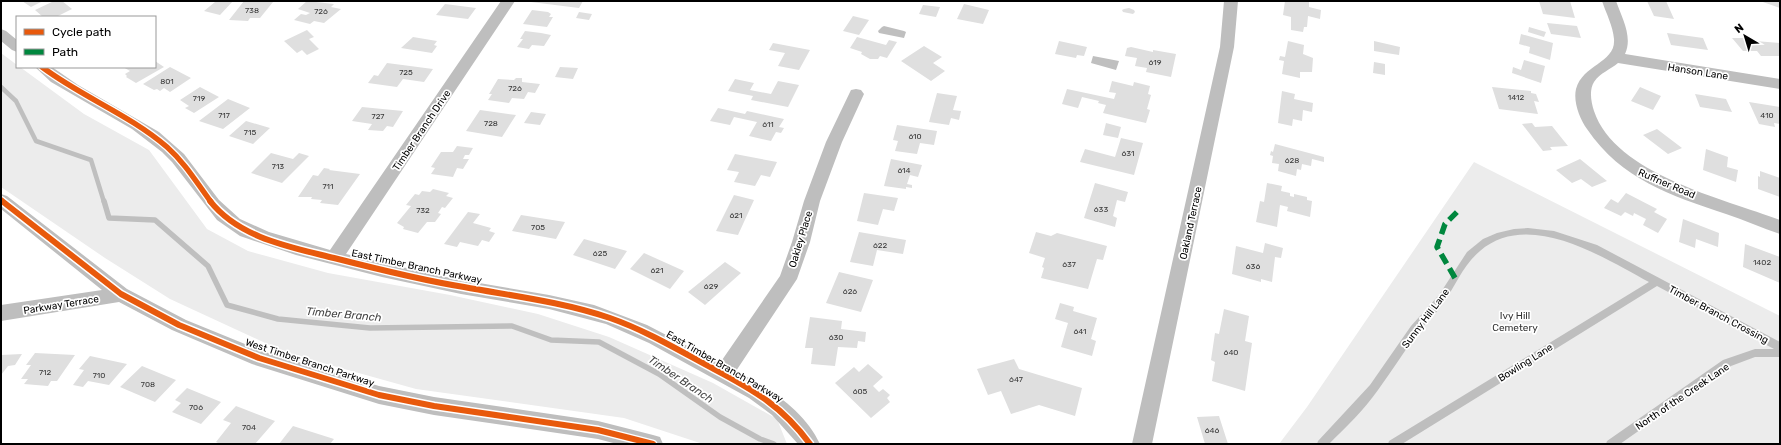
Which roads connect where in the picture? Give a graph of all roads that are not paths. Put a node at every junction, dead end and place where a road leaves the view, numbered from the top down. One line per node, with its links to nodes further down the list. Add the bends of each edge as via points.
1 (508, 1): 12 (street, Timber Branch Drive)
2 (1231, 1): 21 (street, Oakland Terrace, via 1227,48)
3 (1609, 1): 6 (street, via 1621,38)
4 (1, 34): 5 (street)
5 (16, 46)
6 (1617, 58): 8 (street, Hanson Lane); 11 (street, Ruffner Road, via 1589,77 1583,92 1588,118 1598,136 1612,151 1628,165 1664,184)
7 (43, 68): 12 (street, East Timber Branch Parkway, via 57,80 142,127 168,148 185,164 216,207 238,227 294,248)
8 (1780, 84)
9 (856, 94): 18 (street, Oakley Place, via 834,142 812,201 788,279)
10 (1, 200): 14 (street, West Timber Branch Parkway)
11 (1780, 227)
12 (334, 258): 18 (street, East Timber Branch Parkway, via 444,283 560,303 597,313 646,333)
13 (1658, 281): 16 (lane, Timber Branch Crossing); 22 (lane, Sunny Hill Lane, via 1596,249 1561,235 1536,230 1514,232 1485,242 1469,256 1374,388); 23 (lane, Bowling Lane)
14 (121, 294): 15 (street, Parkway Terrace); 19 (street, West Timber Branch Parkway, via 179,324 259,358 379,395 434,406 598,430)
15 (1, 313)
16 (1780, 347)
17 (1780, 353): 24 (lane, North of the Creek Lane, via 1756,353 1727,363)
18 (723, 374): 20 (street, East Timber Branch Parkway, via 774,403 794,420)
19 (653, 444)
20 (810, 444)
21 (1142, 444)
22 (1322, 444)
23 (1393, 444)
24 (1611, 444)

